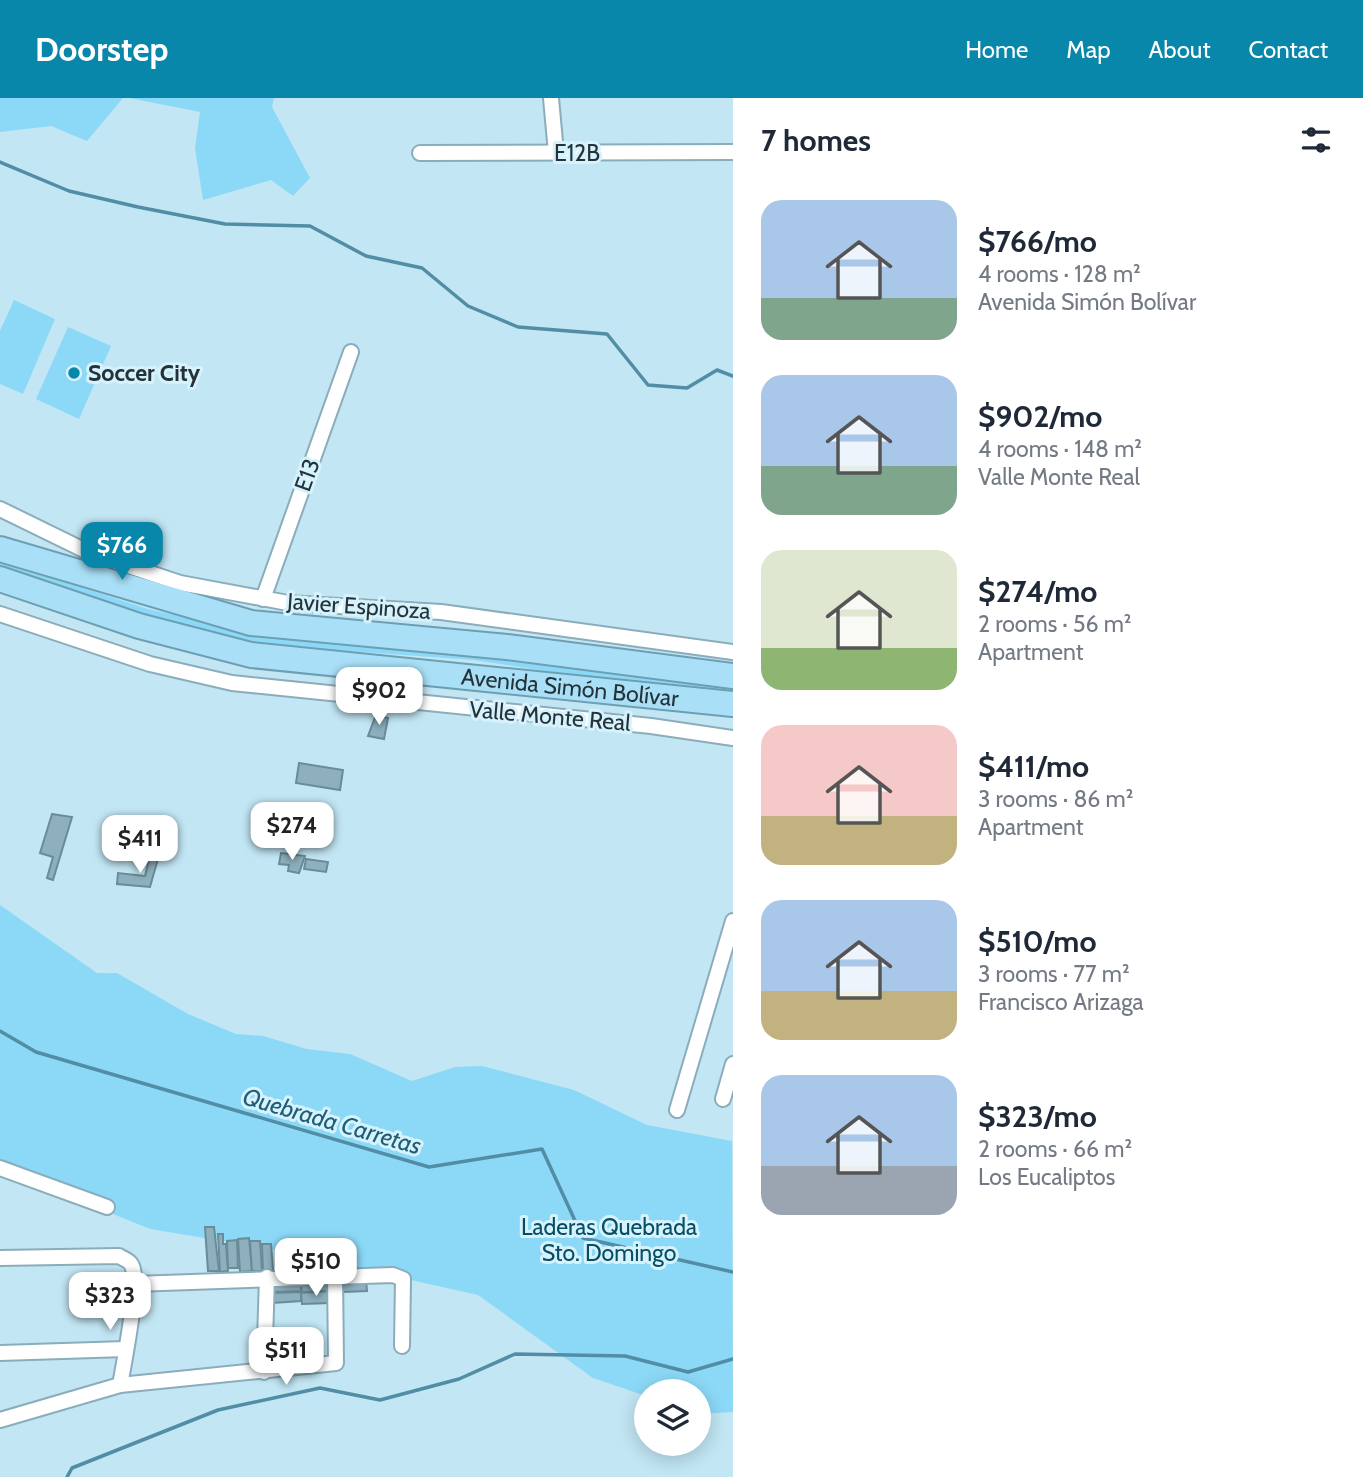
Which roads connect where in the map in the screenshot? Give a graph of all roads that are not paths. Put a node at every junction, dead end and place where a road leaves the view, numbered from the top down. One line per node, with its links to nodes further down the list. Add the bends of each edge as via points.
1 (551, 98): 4 (street)
2 (733, 152): 4 (street, E12B)
3 (420, 153): 4 (street, E12B)
4 (556, 153)
5 (351, 352): 9 (street, E13)
6 (0, 509): 9 (street, Javier Espinoza, via 90,553 180,583)
7 (0, 549): 12 (highway, Avenida Simón Bolívar, via 251,623 507,646)
8 (0, 579): 13 (highway, Avenida Simón Bolívar, via 139,626 251,655)
9 (263, 599): 11 (street, Javier Espinoza, via 441,612)
10 (0, 614): 14 (street, Valle Monte Real, via 150,664 232,684)
11 (733, 652)
12 (733, 676)
13 (733, 704)
14 (733, 738)
15 (733, 921): 18 (street)
16 (733, 1064): 17 (street)
17 (723, 1099)
18 (677, 1110)
19 (0, 1168): 20 (street)
20 (107, 1207)
21 (0, 1258): 24 (street, via 119,1256 132,1266)
22 (335, 1275): 23 (street); 25 (street, via 403,1279); 28 (street, via 335,1363)
23 (267, 1278): 24 (street); 28 (street)
24 (134, 1284): 26 (street)
25 (402, 1346)
26 (126, 1349): 27 (street); 29 (street)
27 (0, 1353)
28 (264, 1372): 29 (street)
29 (120, 1385): 30 (street)
30 (0, 1420)

